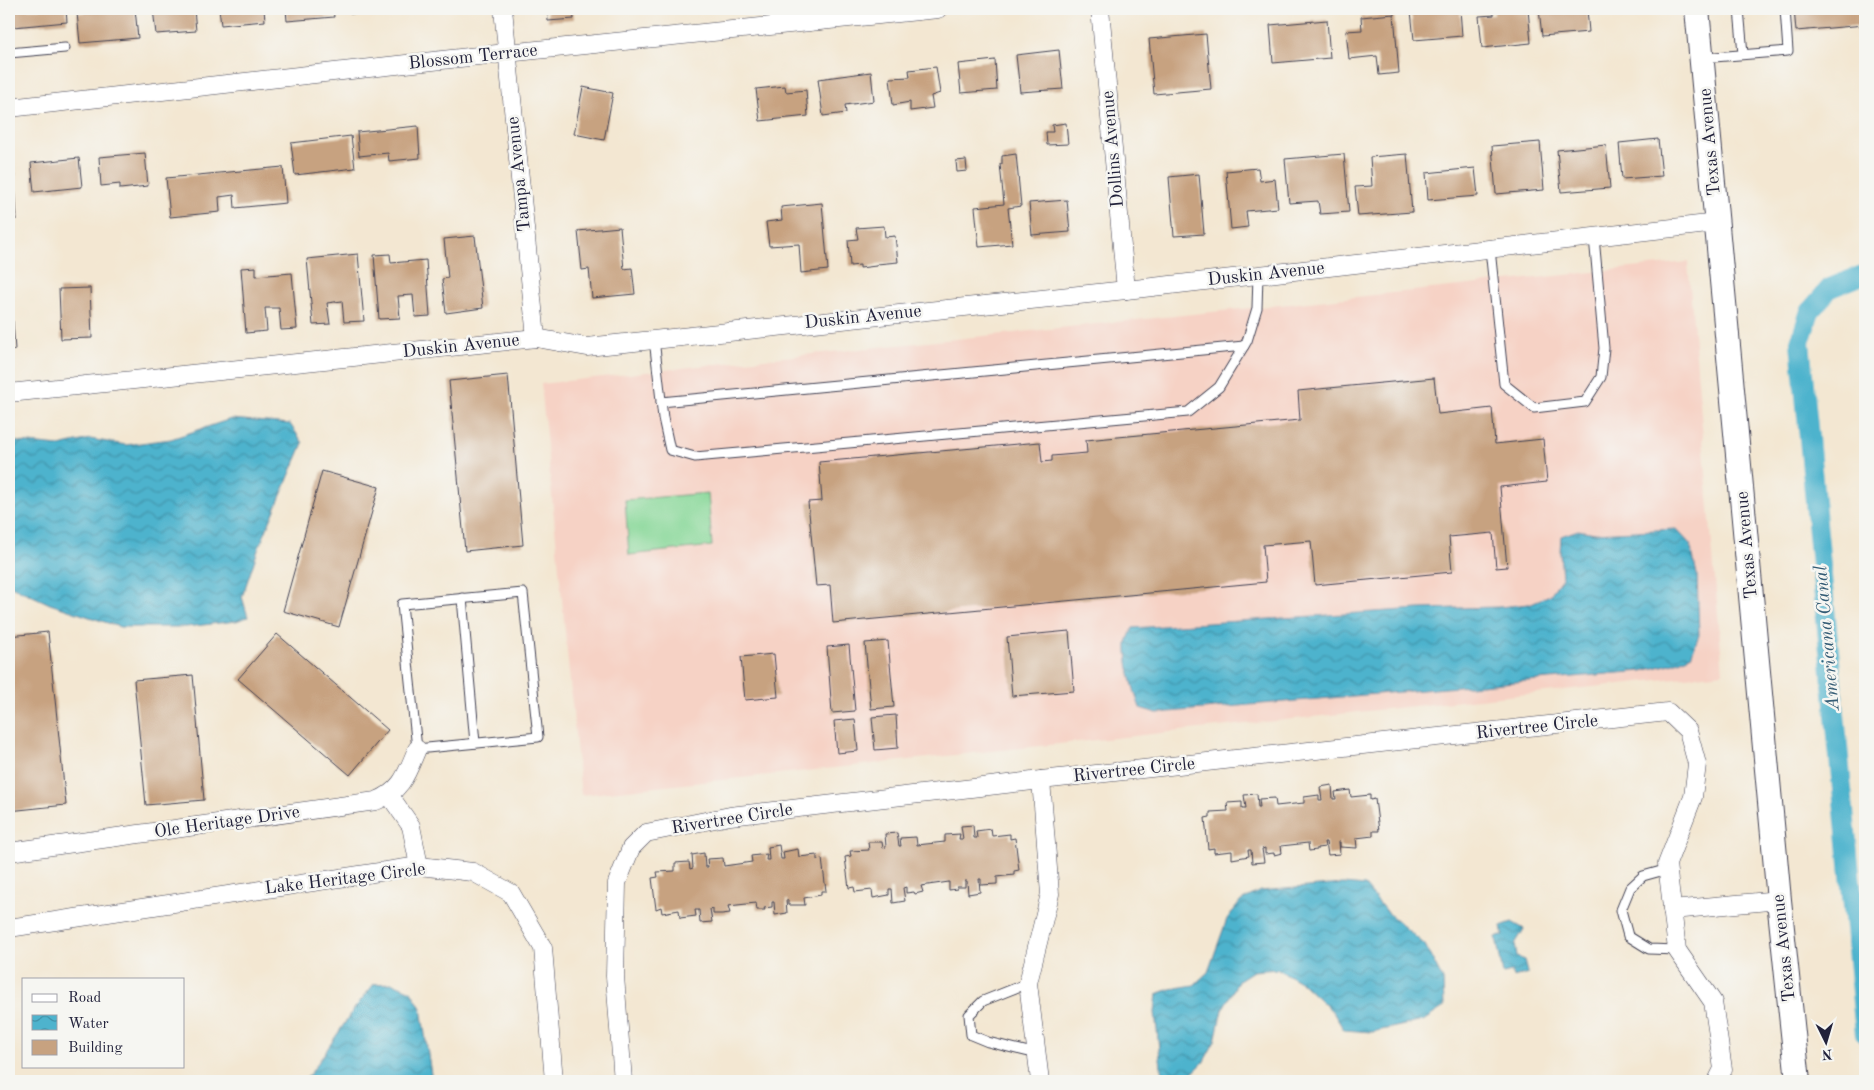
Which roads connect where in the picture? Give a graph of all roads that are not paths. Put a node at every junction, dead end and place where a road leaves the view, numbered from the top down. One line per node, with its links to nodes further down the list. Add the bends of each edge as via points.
1 (503, 9): 9 (street, Tampa Avenue)
2 (938, 9): 9 (street, Blossom Terrace)
3 (1100, 9): 17 (street, Dollins Avenue)
4 (1697, 9): 11 (street, Texas Avenue)
5 (1739, 9): 10 (lane)
6 (1785, 9): 10 (lane, via 1788,51)
7 (64, 48): 8 (lane)
8 (9, 53)
9 (507, 53): 12 (street, Blossom Terrace); 18 (street, Tampa Avenue)
10 (1743, 54): 11 (lane)
11 (1702, 58): 13 (street, Texas Avenue)
12 (9, 108)
13 (1717, 223): 14 (street, Duskin Avenue); 31 (street, Texas Avenue)
14 (1594, 237): 15 (street, Duskin Avenue); 15 (lane, via 1604,348 1601,377 1584,402 1534,408 1504,384)
15 (1490, 249): 16 (street, Duskin Avenue)
16 (1258, 275): 17 (street, Duskin Avenue); 20 (lane, via 1257,308)
17 (1126, 290): 19 (street, Duskin Avenue)
18 (536, 338): 19 (street, Duskin Avenue, via 587,347); 21 (street, Duskin Avenue)
19 (654, 339): 22 (lane)
20 (1244, 346): 22 (lane); 22 (lane, via 1219,387 1188,412 696,457 670,450)
21 (9, 393)
22 (661, 402)
23 (462, 598): 24 (lane); 24 (lane, via 523,592 538,737); 25 (lane, via 402,604)
24 (475, 743): 25 (lane)
25 (417, 749): 27 (street, via 403,780)
26 (1041, 780): 30 (street, Rivertree Circle, via 1668,712 1688,731 1697,764 1693,798 1667,864); 35 (street, via 1050,894); 38 (street, Rivertree Circle, via 730,816 646,833 631,848 617,883 615,976)
27 (390, 796): 28 (street, Ole Heritage Drive, via 360,804); 29 (street, via 411,826)
28 (9, 852)
29 (419, 866): 33 (street, Lake Heritage Circle); 37 (street, Lake Heritage Circle, via 473,872 511,893 543,948)
30 (1668, 869): 32 (street, Rivertree Circle); 34 (lane, via 1643,876 1630,888 1621,910 1628,936 1649,949)
31 (1779, 900): 32 (street); 41 (street, Texas Avenue)
32 (1672, 910): 34 (street, Rivertree Circle)
33 (9, 928)
34 (1677, 950): 40 (street, Rivertree Circle, via 1713,1002 1723,1070)
35 (1028, 983): 36 (street); 36 (lane, via 983,1001 969,1015 971,1035)
36 (1037, 1054): 39 (street)
37 (554, 1081)
38 (623, 1081)
39 (1040, 1081)
40 (1717, 1081)
41 (1798, 1081)

